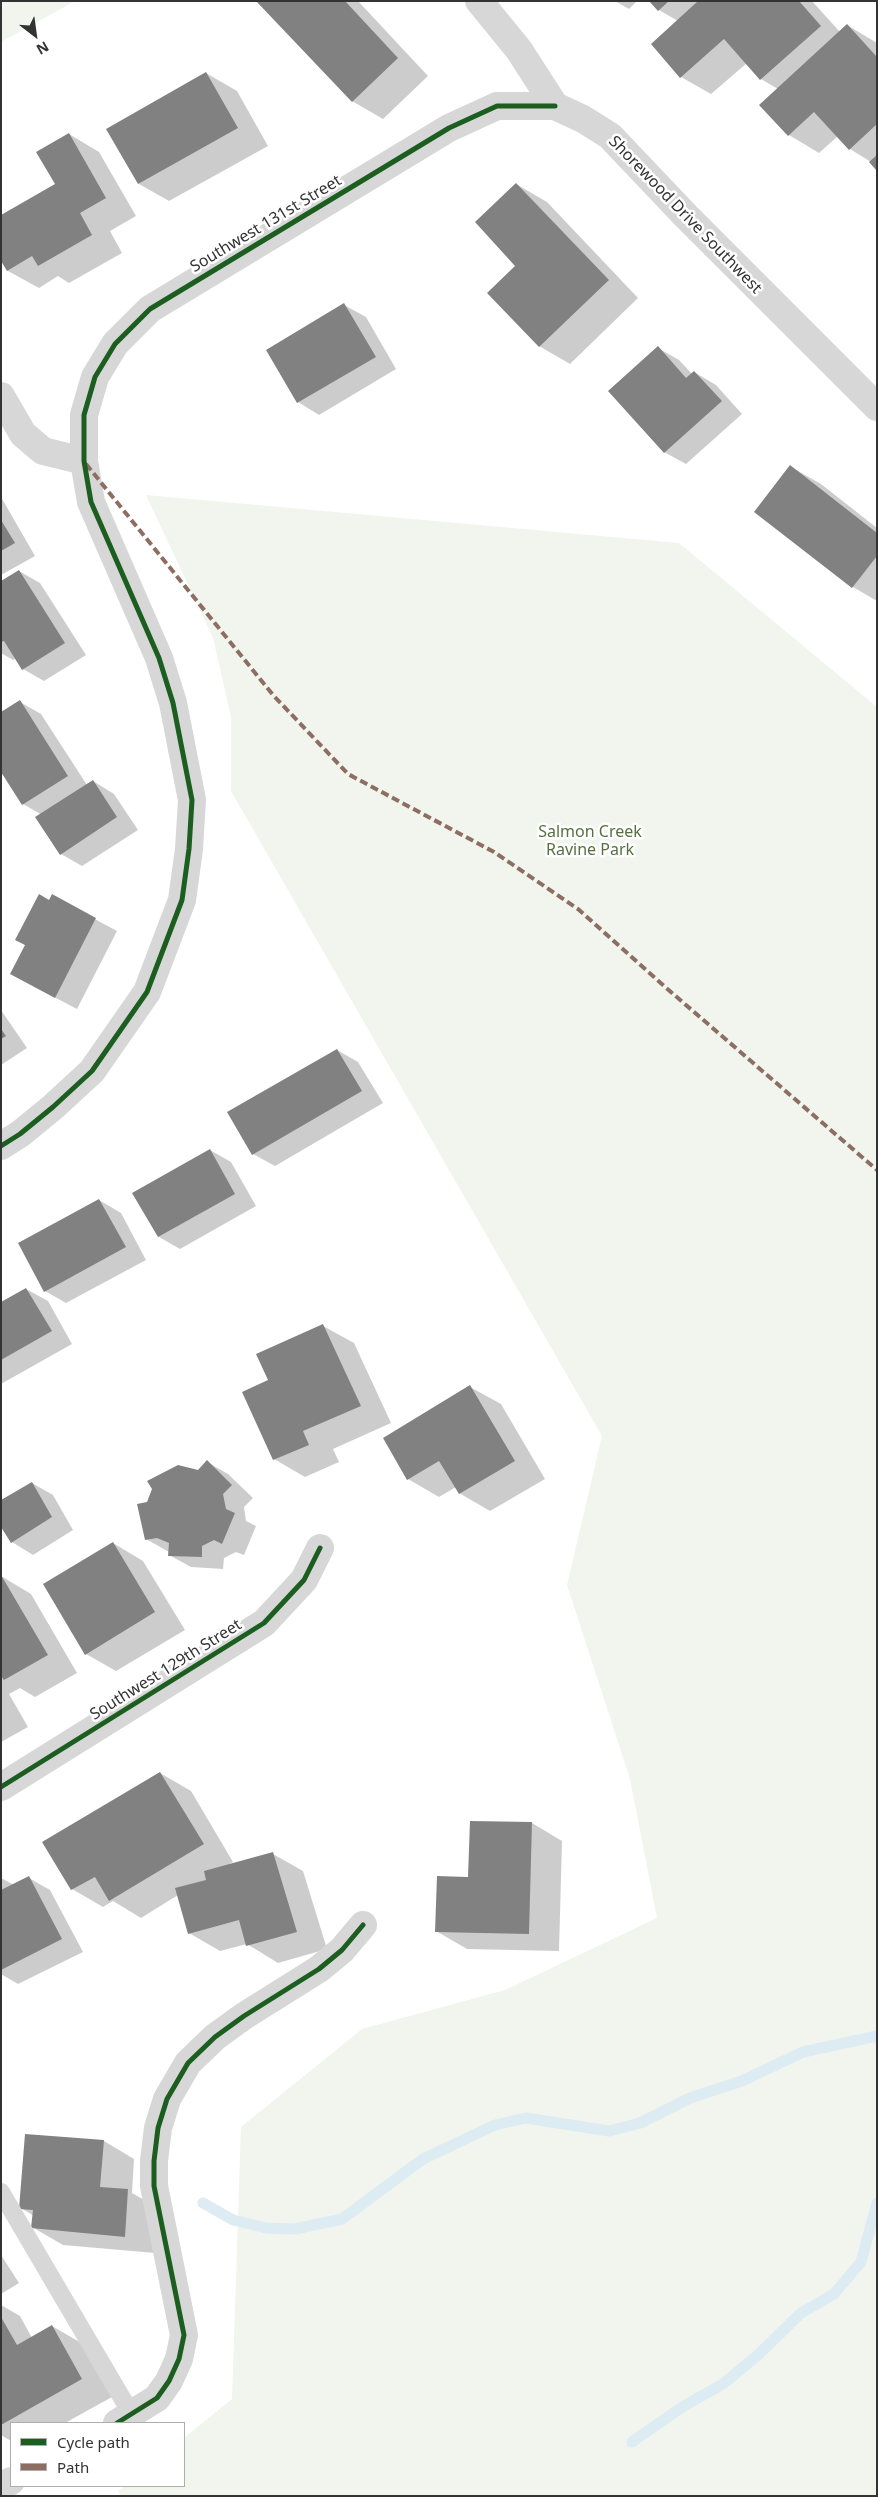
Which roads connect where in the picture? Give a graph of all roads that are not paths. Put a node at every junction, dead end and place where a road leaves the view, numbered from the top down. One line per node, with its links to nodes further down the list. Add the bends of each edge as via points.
1 (479, 1): 2 (street, via 519,50)
2 (554, 106): 4 (street, Shorewood Drive Southwest, via 610,136); 5 (street, Southwest 131st Street, via 497,106 449,128 150,309 115,344 95,377 84,415)
3 (1, 396): 5 (street, via 23,434 43,451)
4 (877, 407)
5 (84, 461): 6 (street, Southwest 131st Street, via 91,502 159,658 174,703 192,800 189,849 182,900 146,992 92,1071 53,1107)
6 (1, 1146)
7 (320, 1548): 8 (street, Southwest 129th Street, via 304,1580 264,1623)
8 (1, 1787)
9 (364, 1925): 11 (street, via 319,1969 215,2038 188,2063 166,2099 158,2128 154,2186 184,2335 179,2359 169,2381 157,2398)
10 (1, 2192): 11 (lane)
11 (125, 2419)

